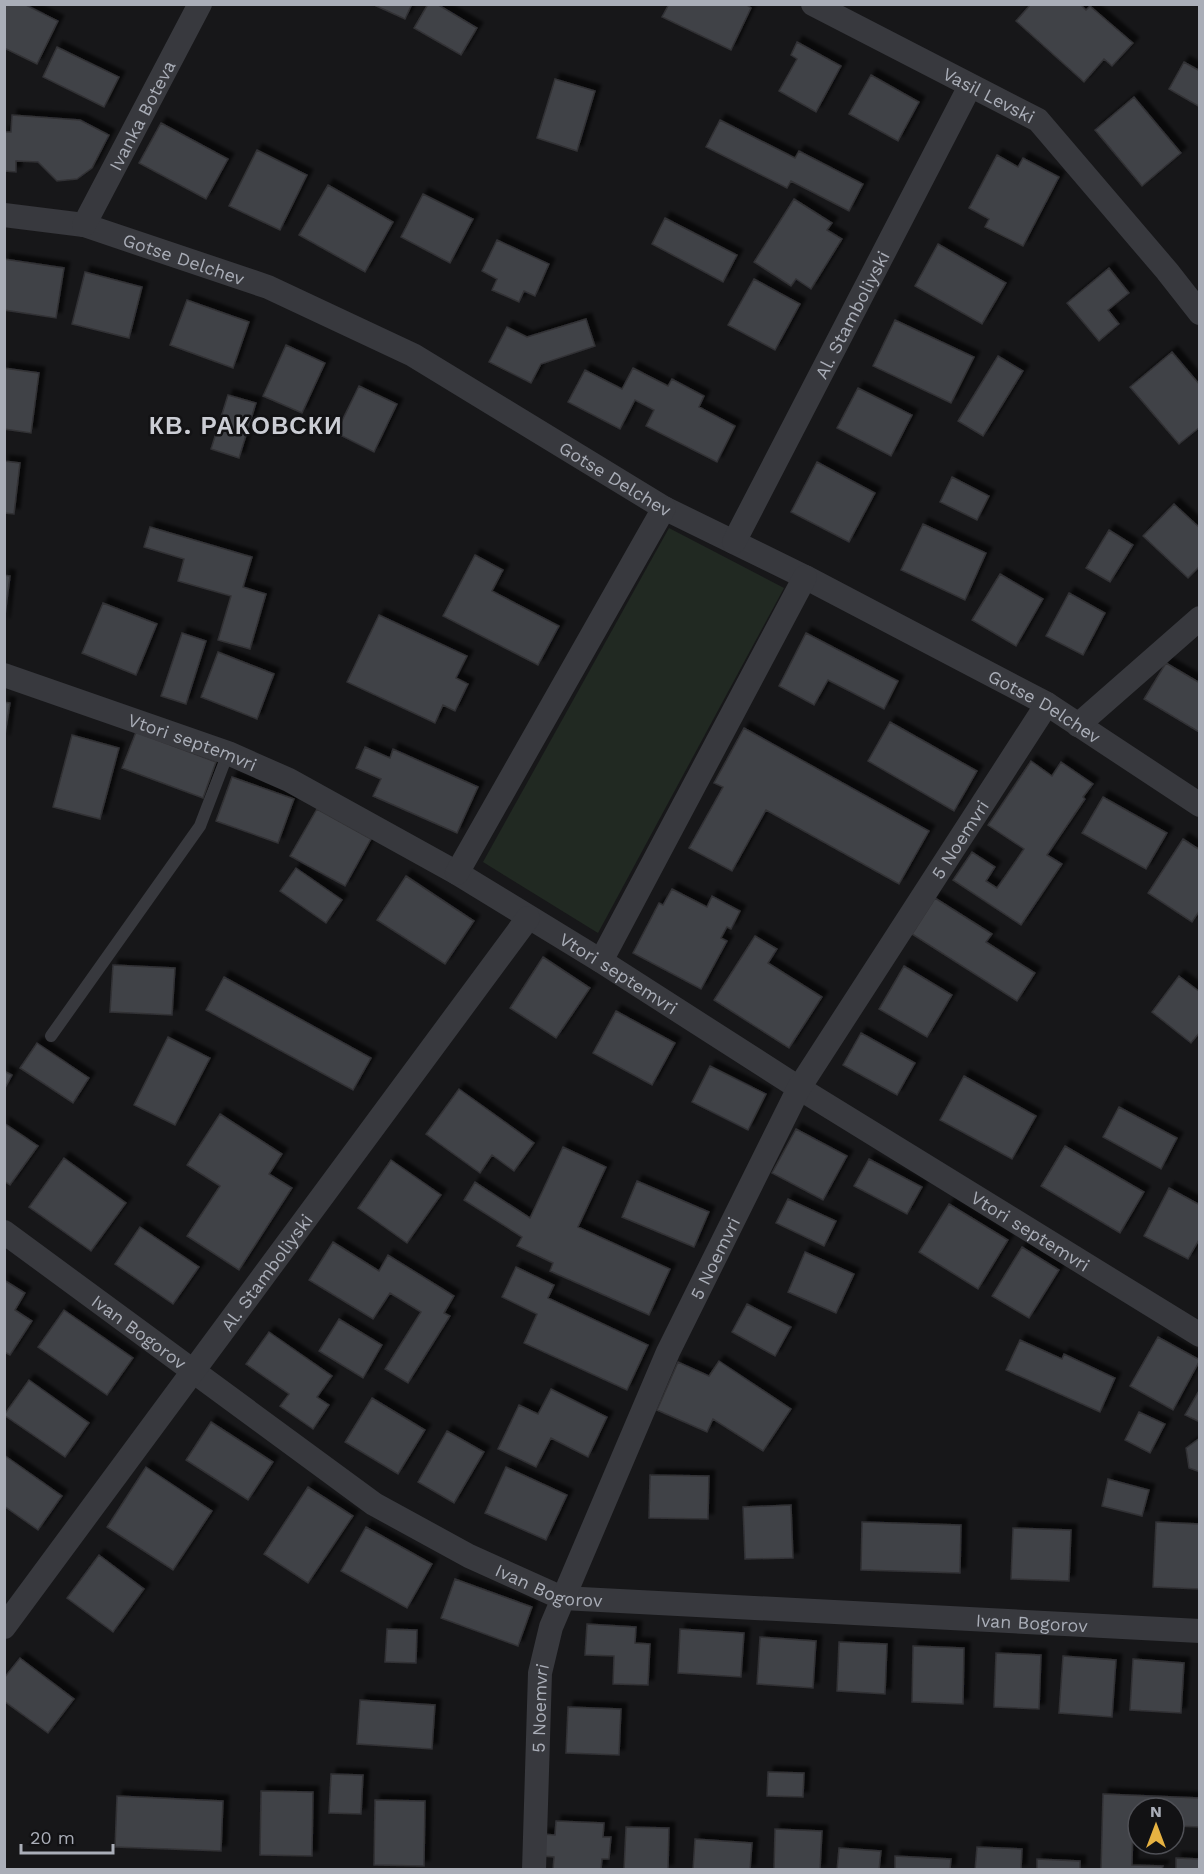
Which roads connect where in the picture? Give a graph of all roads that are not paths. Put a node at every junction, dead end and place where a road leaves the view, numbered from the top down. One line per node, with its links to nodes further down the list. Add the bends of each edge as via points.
1 (200, 4): 5 (street, Ivanka Boteva)
2 (813, 4): 3 (street, Vasil Levski)
3 (970, 86): 6 (street, Vasil Levski, via 1038,120); 8 (street, Al. Stamboliyski)
4 (4, 214): 5 (street, Gotse Delchev)
5 (84, 225): 7 (street, Gotse Delchev, via 267,287 413,355)
6 (1200, 313)
7 (664, 508): 8 (street, Gotse Delchev); 16 (street)
8 (734, 542): 9 (street, Gotse Delchev)
9 (805, 577): 12 (street, Gotse Delchev); 18 (street)
10 (1200, 618): 13 (street)
11 (4, 675): 14 (street, Vtori septemvri)
12 (1047, 704): 13 (street, Gotse Delchev); 20 (street, 5 Noemvri)
13 (1078, 725): 15 (street, Gotse Delchev)
14 (228, 753): 16 (street, Vtori septemvri, via 289,780); 19 (lane, via 200,826)
15 (1200, 806)
16 (457, 873): 17 (street, Vtori septemvri)
17 (528, 918): 18 (street, Vtori septemvri); 23 (street, Al. Stamboliyski)
18 (601, 961): 20 (street, Vtori septemvri)
19 (51, 1036)
20 (799, 1088): 22 (street, Vtori septemvri); 24 (street, 5 Noemvri, via 668,1352)
21 (4, 1232): 23 (street, Ivan Bogorov)
22 (1200, 1335)
23 (194, 1372): 24 (street, Ivan Bogorov, via 374,1504 469,1556); 25 (street, Al. Stamboliyski)
24 (562, 1598): 26 (street, Ivan Bogorov); 27 (street, 5 Noemvri, via 540,1673)
25 (4, 1627)
26 (1200, 1631)
27 (534, 1869)

